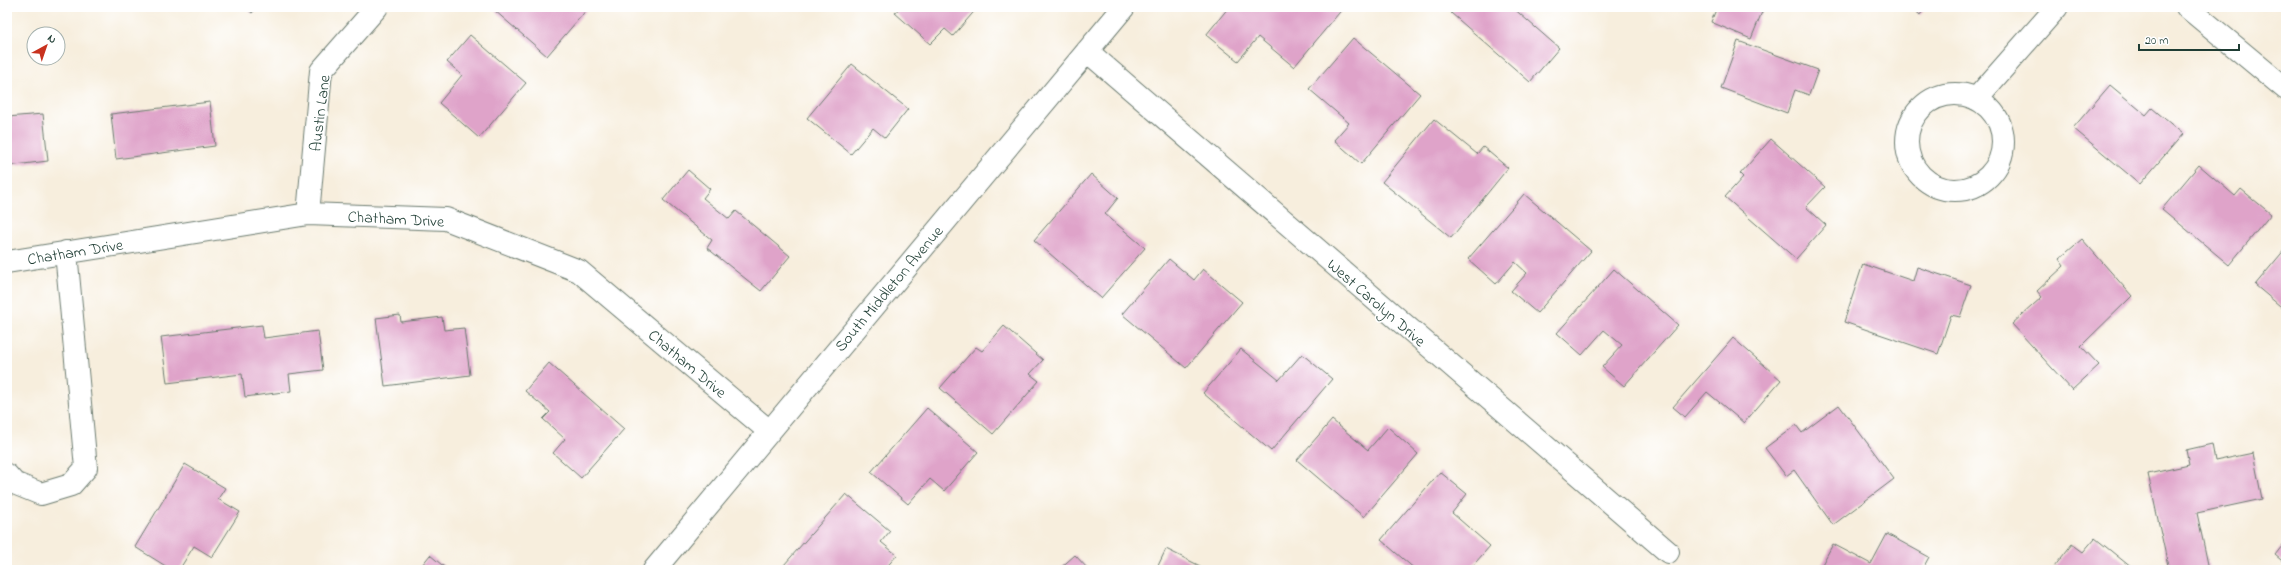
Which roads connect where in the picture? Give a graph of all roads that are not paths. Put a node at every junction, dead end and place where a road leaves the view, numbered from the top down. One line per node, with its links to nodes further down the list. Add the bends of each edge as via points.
1 (377, 7): 8 (street, Austin Lane, via 321,71)
2 (1124, 7): 5 (street, South Middleton Avenue)
3 (2057, 7): 7 (street)
4 (2187, 7): 6 (street)
5 (1087, 51): 11 (street, South Middleton Avenue); 13 (street, West Carolyn Drive)
6 (2286, 90)
7 (1976, 99): 7 (street, via 1958,94 1939,96 1923,106 1912,121 1907,138 1909,158 1919,174 1933,185 1952,190 1971,188 1987,178 1999,163 2003,145 2001,127 1992,110)
8 (308, 214): 9 (street, Chatham Drive); 11 (street, Chatham Drive, via 446,219 579,271)
9 (66, 252): 10 (street, Chatham Drive); 12 (street, via 86,468 71,485 41,494 14,483)
10 (7, 262)
11 (769, 431): 14 (street, South Middleton Avenue)
12 (7, 476)
13 (1668, 552)
14 (654, 570)

